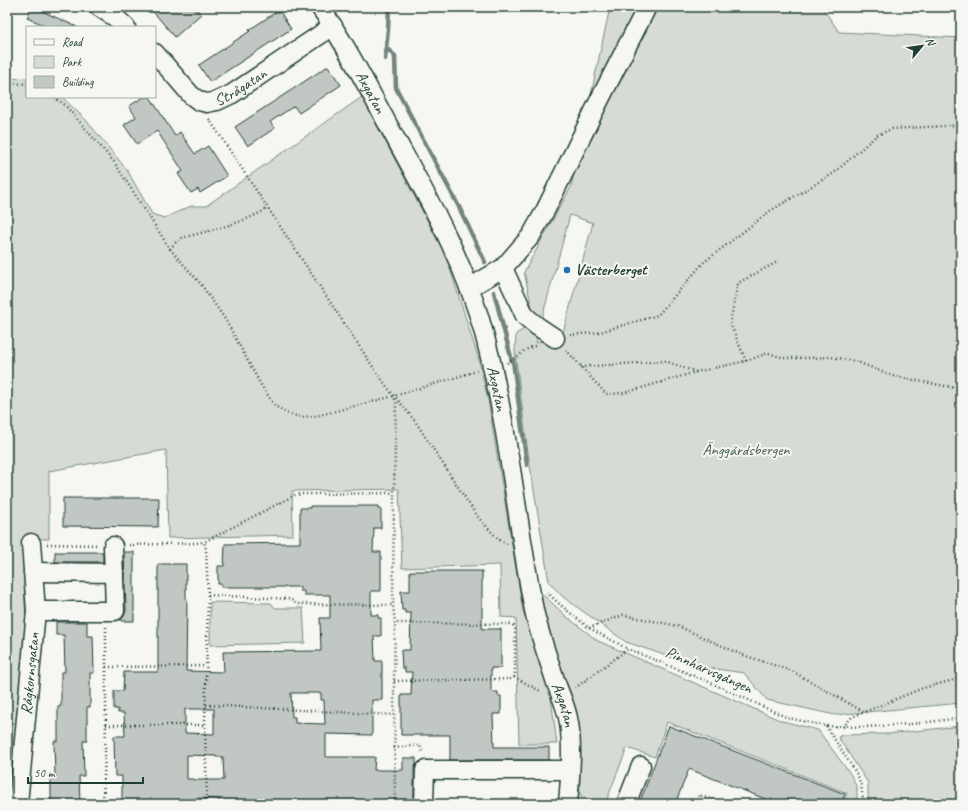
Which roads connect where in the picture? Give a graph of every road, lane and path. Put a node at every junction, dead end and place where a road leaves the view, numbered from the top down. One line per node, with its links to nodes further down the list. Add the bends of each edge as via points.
1 (99, 7): 4 (street)
2 (320, 7): 5 (street, Axgatan)
3 (647, 7): 15 (street, via 546,209 531,236)
4 (125, 26)
5 (333, 26): 10 (street, Strågatan, via 232,94); 16 (street, Axgatan, via 428,197)
6 (156, 54): 10 (street, Strågatan, via 191,95)
7 (7, 84): 8 (path)
8 (26, 84)
9 (55, 98): 13 (path, via 65,105 114,162)
10 (206, 103): 12 (path, via 209,119)
11 (961, 125): 17 (path, via 892,128 877,135 834,173 770,211 703,263 658,315 600,332)
12 (268, 208): 13 (path, via 237,222 182,238); 24 (path)
13 (170, 249): 24 (path, via 200,283 225,319 275,406 300,417 316,416)
14 (779, 261): 19 (path, via 738,283 730,323)
15 (503, 268): 16 (street); 17 (street, via 525,316)
16 (469, 288): 20 (street, Axgatan, via 484,335)
17 (554, 338): 21 (path)
18 (517, 357): 20 (path)
19 (746, 361): 22 (path); 23 (path, via 768,353 784,358 831,357 855,361 893,376)
20 (501, 365): 24 (path); 28 (street, Axgatan, via 503,426)
21 (580, 367): 22 (path, via 665,361); 22 (path, via 606,394 624,393)
22 (696, 372)
23 (961, 389)
24 (394, 396): 25 (path); 28 (path, via 415,421 477,516 498,539)
25 (394, 493): 32 (path, via 294,495 204,542); 33 (path)
26 (31, 544): 29 (street, Rågkornsgatan)
27 (113, 546): 30 (street)
28 (523, 554): 44 (street, Axgatan, via 546,652)
29 (33, 572): 30 (street); 34 (street, Rågkornsgatan)
30 (114, 573): 35 (street, via 115,611)
31 (544, 588): 37 (path, Pinnharvsgången)
32 (208, 595): 33 (path, via 290,599 297,604); 39 (path)
33 (393, 605): 36 (path)
34 (36, 611): 35 (street); 58 (street, Rågkornsgatan)
35 (106, 611): 40 (path)
36 (395, 623): 41 (path, via 513,625); 43 (path)
37 (589, 628): 38 (path, Pinnharvsgången); 46 (path, via 623,615 678,626 740,654 792,672)
38 (628, 649): 44 (path); 51 (path, Pinnharvsgången, via 788,718)
39 (206, 666): 40 (path); 45 (path)
40 (106, 667): 49 (path)
41 (514, 677): 43 (path); 44 (path, via 554,698)
42 (961, 678): 46 (path, via 923,688)
43 (394, 681): 47 (path)
44 (566, 692): 56 (street, Axgatan, via 571,737)
45 (206, 704): 47 (path); 50 (path)
46 (864, 712): 52 (path, via 852,717)
47 (394, 715): 53 (path)
48 (961, 718): 52 (path, Pinnharvsgången)
49 (106, 725): 50 (path); 59 (path)
50 (205, 725): 60 (path)
51 (826, 726): 52 (path, Pinnharvsgången); 57 (path, via 858,776)
52 (843, 727)
53 (394, 748): 55 (path, via 420,746); 61 (path)
54 (641, 766): 64 (street)
55 (425, 770): 56 (street); 62 (street)
56 (570, 770): 63 (street, Axgatan)
57 (863, 799): 67 (path); 68 (path)
58 (18, 804)
59 (103, 804)
60 (207, 804)
61 (395, 804)
62 (424, 804)
63 (568, 804)
64 (626, 804)
65 (695, 804): 66 (path, via 699,794)
66 (724, 804)
67 (863, 804)
68 (874, 804)

